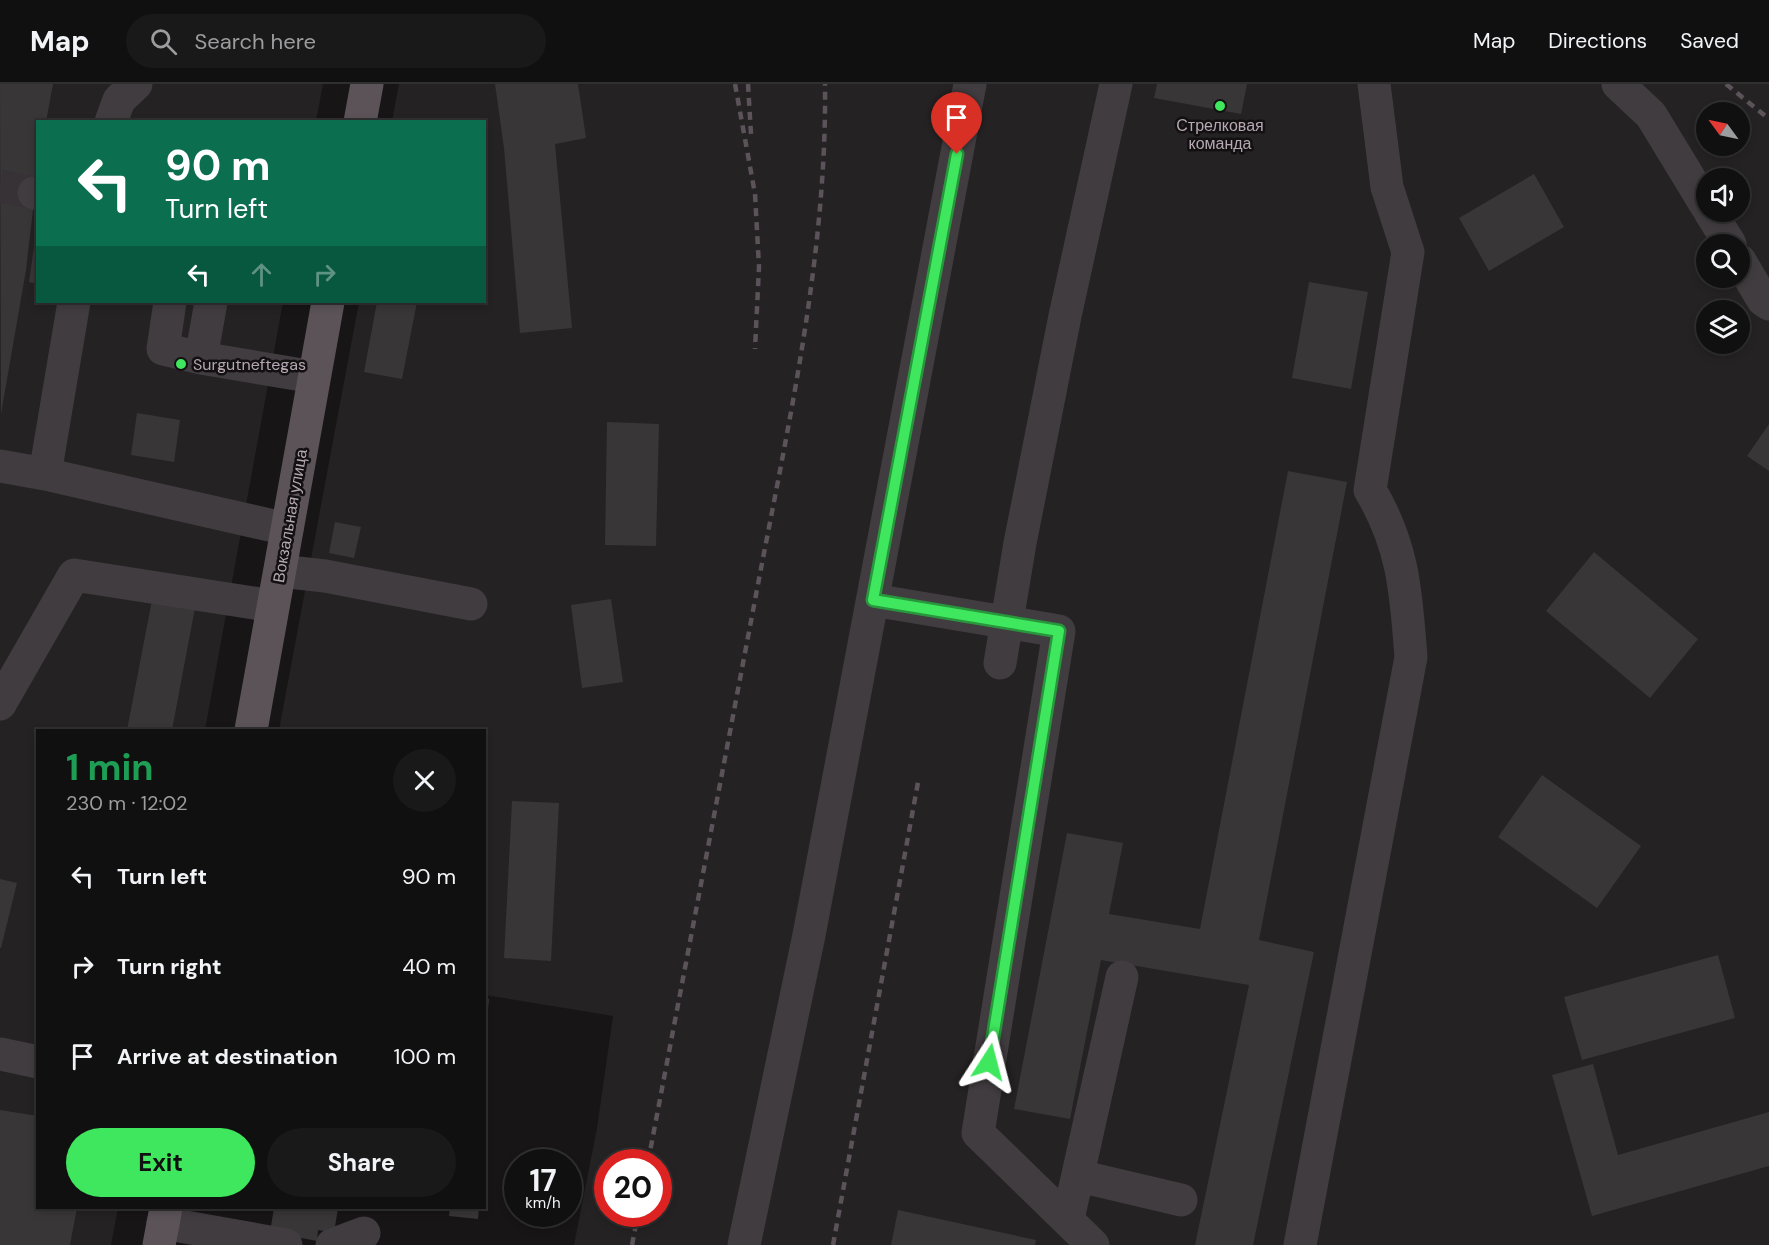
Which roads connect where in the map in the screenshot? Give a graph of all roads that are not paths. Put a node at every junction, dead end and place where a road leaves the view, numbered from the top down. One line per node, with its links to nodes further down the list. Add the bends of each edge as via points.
1 (136, 84): 7 (lane, via 119,100)
2 (367, 84): 8 (main road)
3 (970, 84): 22 (lane)
4 (1116, 84): 25 (lane, via 1065,316)
5 (1374, 84): 41 (lane, via 1387,187 1408,252 1370,490 1388,521 1405,578 1412,657)
6 (1618, 84): 9 (lane, via 1651,115)
7 (112, 120)
8 (360, 120)
9 (1696, 189)
10 (1750, 277): 15 (lane)
11 (74, 303): 19 (lane)
12 (170, 303): 16 (lane, via 163,349)
13 (211, 303): 16 (lane)
14 (328, 303): 17 (main road, Вокзальная улица)
15 (1769, 304)
16 (201, 358): 17 (lane)
17 (314, 377): 20 (main road, Вокзальная улица)
18 (0, 466): 19 (lane)
19 (45, 474): 20 (lane)
20 (287, 529): 21 (main road, Вокзальная улица)
21 (280, 571): 23 (lane); 24 (main road, Вокзальная улица)
22 (873, 600): 25 (lane); 39 (lane)
23 (471, 604)
24 (273, 606): 27 (lane, via 74,575); 28 (main road, Вокзальная улица)
25 (1008, 622): 26 (lane); 34 (lane, via 1059,631 978,1133)
26 (1000, 663)
27 (0, 704)
28 (251, 729)
29 (1122, 977): 32 (lane)
30 (0, 1054): 31 (lane)
31 (36, 1062)
32 (1079, 1176): 33 (lane); 34 (lane)
33 (1181, 1200)
34 (1068, 1219): 40 (lane)
35 (162, 1225): 37 (lane)
36 (364, 1233): 38 (lane)
37 (286, 1245)
38 (332, 1245)
39 (744, 1245)
40 (1093, 1245)
41 (1300, 1245)

